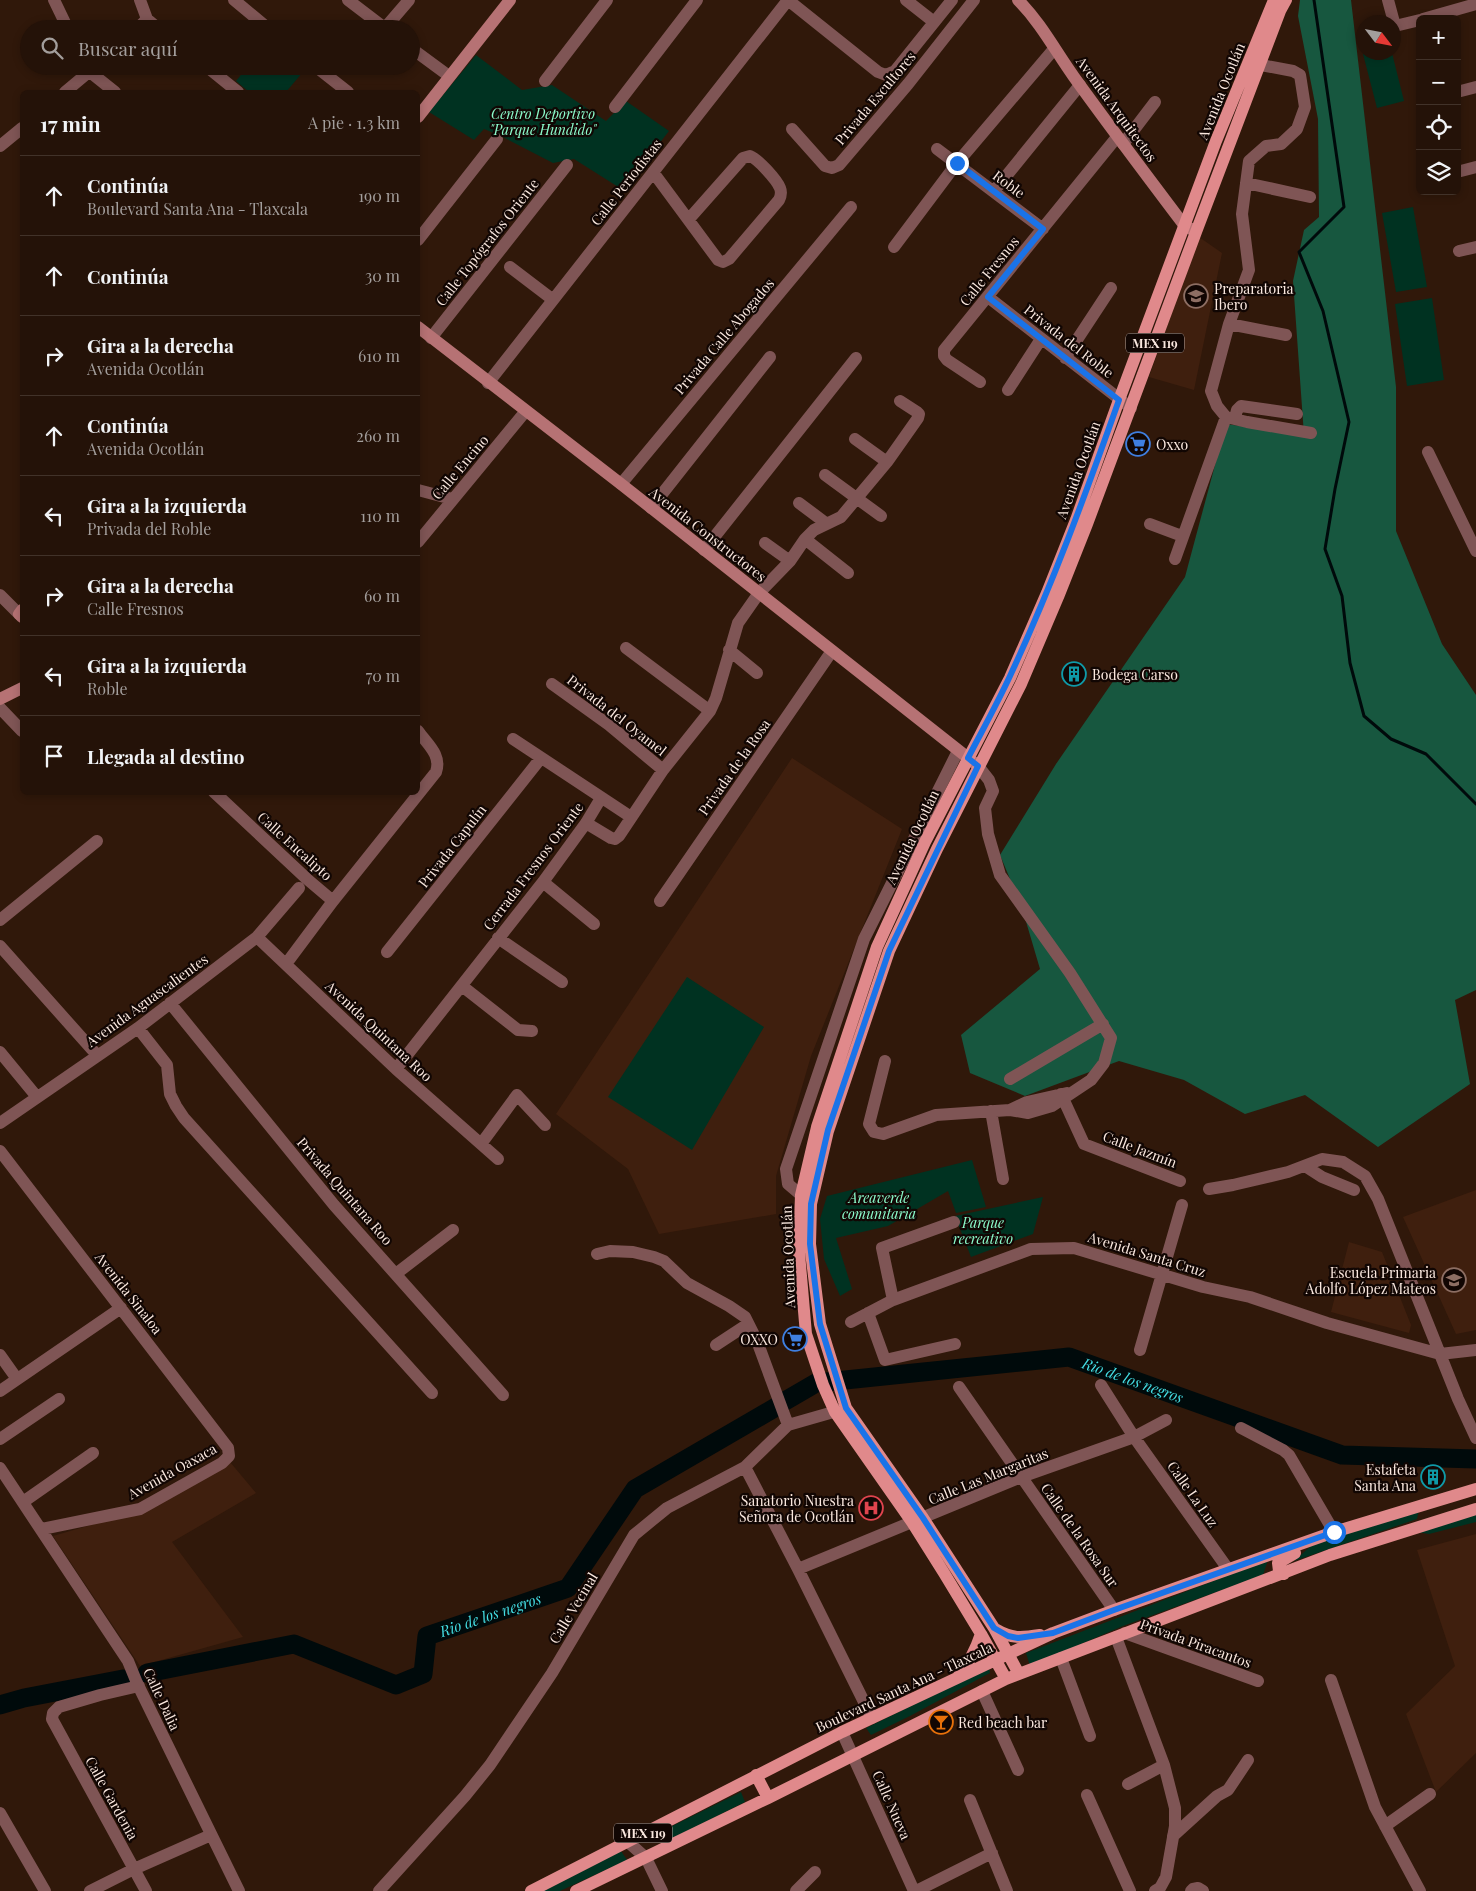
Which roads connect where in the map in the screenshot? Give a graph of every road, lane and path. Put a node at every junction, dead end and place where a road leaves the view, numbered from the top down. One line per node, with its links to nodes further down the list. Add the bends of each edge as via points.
1 (54, 0): 20 (street)
2 (140, 0): 19 (street)
3 (234, 0): 21 (street)
4 (348, 0): 22 (street)
5 (409, 0): 23 (street)
6 (510, 0): 34 (street)
7 (607, 0): 35 (street)
8 (697, 0): 44 (street)
9 (788, 0): 25 (street, Privada Escultores, via 886,75 895,71); 56 (street, Calle Periodistas)
10 (906, 0): 25 (street)
11 (952, 0): 25 (street, Privada Escultores)
12 (974, 0): 46 (street, Privada Escultores, via 839,165 825,166)
13 (1018, 0): 27 (street, Avenida Arquitectos, via 1032,14)
14 (1388, 0): 17 (street)
15 (1277, 3): 29 (main road, Avenida Ocotlán / MEX 119)
16 (1476, 4): 18 (street)
17 (1392, 15)
18 (1436, 15)
19 (147, 19)
20 (64, 20)
21 (258, 20)
22 (374, 20)
23 (393, 20)
24 (1416, 20): 26 (street)
25 (934, 22)
26 (1401, 24)
27 (1054, 49): 36 (street, Avenida Arquitectos); 52 (street)
28 (420, 55): 34 (street)
29 (1254, 64): 57 (street, via 1300,75 1305,108 1297,129 1281,144 1266,146 1249,161); 62 (main road, Avenida Ocotlán / MEX 119); 64 (main road, Avenida Ocotlán / MEX 119)
30 (83, 75): 38 (street)
31 (98, 75): 39 (street)
32 (217, 75): 40 (street)
33 (326, 75): 41 (street)
34 (449, 76): 45 (street)
35 (545, 81)
36 (1080, 85): 49 (street, Avenida Arquitectos); 58 (street)
37 (1476, 87): 42 (street)
38 (67, 90)
39 (113, 90)
40 (236, 90)
41 (345, 90)
42 (1461, 91)
43 (1155, 102): 49 (street, Calle Fresnos)
44 (615, 107)
45 (420, 114)
46 (792, 128)
47 (20, 129): 50 (street)
48 (497, 139): 65 (street)
49 (1120, 140): 62 (street, Avenida Arquitectos); 63 (street, Calle Fresnos)
50 (1, 142)
51 (937, 149): 52 (street, Roble)
52 (957, 163): 58 (street, Roble); 66 (street)
53 (567, 166): 76 (street, Calle Topógrafos Oriente)
54 (1476, 167): 55 (street)
55 (1461, 171)
56 (653, 172): 61 (street); 72 (street, Calle Periodistas)
57 (1246, 183): 59 (street); 73 (street, via 1242,214 1249,270)
58 (994, 192): 63 (street, Roble)
59 (1310, 197)
60 (851, 207): 95 (street, Privada Calle Abogados)
61 (689, 219): 61 (street, via 718,260 723,262 779,200 782,194 780,187 756,158 743,158)
62 (1184, 225): 64 (street, Avenida Arquitectos); 84 (main road, Avenida Ocotlán / MEX 119)
63 (1043, 229): 71 (street, Calle Fresnos)
64 (1196, 232): 86 (main road, Avenida Ocotlán / MEX 119)
65 (420, 237)
66 (894, 247)
67 (1476, 247): 68 (street)
68 (1459, 251)
69 (510, 267): 72 (street)
70 (1111, 288): 80 (street)
71 (988, 297): 77 (street, Privada del Roble); 81 (street, Calle Fresnos, via 944,350 944,356)
72 (552, 299): 82 (street, Calle Periodistas)
73 (1229, 324): 75 (street); 89 (street, via 1211,391 1217,406)
74 (420, 329): 76 (street, Avenida Constructores)
75 (1286, 335)
76 (431, 338): 82 (street, Avenida Constructores)
77 (1041, 339): 80 (street, Privada del Roble); 83 (street)
78 (770, 357): 100 (street)
79 (856, 358): 108 (street)
80 (1065, 358): 84 (street, Privada del Roble)
81 (980, 382)
82 (488, 383): 87 (street, Avenida Constructores)
83 (1008, 390)
84 (1119, 400): 86 (street, Privada del Roble); 128 (main road, Avenida Ocotlán / MEX 119, via 1076,520 1010,678)
85 (900, 401): 93 (street, via 919,414)
86 (1131, 408): 130 (main road, Avenida Ocotlán / MEX 119, via 1024,675)
87 (526, 412): 95 (street, Avenida Constructores); 98 (street, Calle Encino)
88 (1298, 414): 89 (street, via 1241,406)
89 (1230, 417): 90 (street); 104 (street)
90 (1311, 433)
91 (855, 439): 93 (street)
92 (1428, 452): 109 (street)
93 (887, 462): 97 (street)
94 (825, 475): 97 (street)
95 (621, 484): 100 (street, Avenida Constructores)
96 (420, 491): 98 (street)
97 (856, 498): 101 (street); 102 (street, via 841,517)
98 (452, 499): 105 (street, Calle Encino)
99 (799, 503): 102 (street)
100 (651, 508): 108 (street, Avenida Constructores)
101 (881, 516)
102 (827, 524): 106 (street)
103 (1150, 524): 104 (street)
104 (1182, 536): 110 (street)
105 (420, 539)
106 (805, 539): 111 (street); 112 (street)
107 (765, 543): 111 (street)
108 (704, 550): 113 (street, Avenida Constructores)
109 (1476, 551)
110 (1175, 559)
111 (790, 561): 113 (street)
112 (848, 574)
113 (760, 593): 117 (street, via 738,623); 118 (street, Avenida Constructores)
114 (0, 595): 115 (street)
115 (20, 612)
116 (626, 648): 124 (street)
117 (729, 650): 119 (street); 124 (street)
118 (832, 651): 128 (street, Avenida Constructores); 142 (street, Privada de la Rosa)
119 (757, 673)
120 (552, 684): 131 (street, Privada del Oyamel)
121 (20, 689): 122 (street)
122 (0, 699)
123 (0, 708): 125 (street)
124 (710, 711): 131 (street)
125 (20, 729)
126 (420, 734): 132 (street, via 439,764)
127 (513, 739): 129 (street)
128 (963, 754): 130 (street, Avenida Constructores); 174 (main road, Avenida Ocotlán / MEX 119, via 877,947 817,1127); 174 (street, via 864,939 786,1169 788,1184)
129 (541, 758): 135 (street); 148 (street, Privada Capulín)
130 (978, 766): 153 (street, via 993,791 985,808 988,834 1000,875); 199 (main road, Avenida Ocotlán / MEX 119, via 889,951 828,1130 811,1204 810,1244 820,1324 840,1388)
131 (664, 770): 136 (street)
132 (420, 792)
133 (219, 795): 141 (street, Calle Eucalipto)
134 (417, 795): 141 (street)
135 (601, 798): 136 (street, Cerrada Fresnos Oriente); 137 (street, Cerrada Fresnos Oriente)
136 (631, 817): 137 (street, via 615,839)
137 (586, 823): 139 (street, Cerrada Fresnos Oriente)
138 (97, 841): 143 (street)
139 (543, 882): 144 (street); 146 (street, Cerrada Fresnos Oriente)
140 (299, 888): 145 (street, Avenida Aguascalientes)
141 (333, 900): 149 (street)
142 (660, 901)
143 (0, 920)
144 (594, 924)
145 (257, 937): 149 (street, Avenida Quintana Roo); 152 (street, Avenida Aguascalientes)
146 (498, 938): 150 (street); 151 (street, Cerrada Fresnos Oriente)
147 (0, 946): 157 (street)
148 (387, 952)
149 (286, 964): 159 (street, Avenida Quintana Roo)
150 (562, 982)
151 (462, 986): 155 (street, via 518,1030); 159 (street, Cerrada Fresnos Oriente)
152 (170, 1003): 154 (street, Avenida Aguascalientes); 179 (street, Privada Quintana Roo, via 334,1205)
153 (1103, 1024): 160 (street); 161 (street, via 1112,1038 1104,1063 1091,1080)
154 (138, 1028): 157 (street, Avenida Aguascalientes); 196 (street, via 167,1066 170,1094 184,1118)
155 (532, 1031)
156 (0, 1052): 162 (street)
157 (97, 1055): 162 (street, Avenida Aguascalientes)
158 (886, 1061): 163 (street, via 869,1124 874,1132 884,1134 936,1115)
159 (396, 1069): 166 (street, Avenida Quintana Roo)
160 (1010, 1079)
161 (1065, 1095): 163 (street, via 1033,1106); 171 (street, Calle Jazmín, via 1084,1144)
162 (38, 1097): 164 (street, Avenida Aguascalientes)
163 (991, 1111): 170 (street)
164 (0, 1123)
165 (545, 1125): 166 (street, via 517,1095)
166 (482, 1144): 168 (street, Avenida Quintana Roo)
167 (0, 1151): 182 (street, Avenida Sinaloa)
168 (498, 1159)
169 (1305, 1166): 172 (street); 173 (street); 190 (street, via 1322,1159 1343,1162 1366,1176)
170 (1003, 1179)
171 (1180, 1181)
172 (1209, 1189)
173 (1354, 1190)
174 (801, 1195): 199 (main road, Avenida Ocotlán / MEX 119, via 799,1253 806,1334 826,1392)
175 (1182, 1206): 180 (street)
176 (954, 1222): 181 (street, via 882,1248)
177 (453, 1230): 179 (street)
178 (597, 1254): 185 (street, via 610,1251 654,1256 687,1283 745,1317)
179 (397, 1273): 197 (street, Privada Quintana Roo)
180 (1162, 1275): 181 (street, Avenida Santa Cruz, via 1074,1248 1030,1250); 188 (street); 190 (street, Avenida Santa Cruz, via 1250,1297 1327,1323)
181 (893, 1300): 183 (street, Avenida Santa Cruz)
182 (121, 1308): 192 (street); 207 (street, Avenida Sinaloa, via 228,1448)
183 (868, 1312): 184 (street, Avenida Santa Cruz); 186 (street, via 885,1360)
184 (851, 1322)
185 (748, 1324): 187 (street); 201 (street)
186 (955, 1344)
187 (716, 1345)
188 (1140, 1350)
189 (1476, 1350): 190 (street)
190 (1440, 1354): 204 (street)
191 (0, 1355): 192 (street)
192 (18, 1379): 195 (street)
193 (1101, 1385): 203 (street, Calle La Luz)
194 (960, 1387): 210 (street, Calle de la Rosa Sur)
195 (0, 1391)
196 (432, 1393)
197 (503, 1394)
198 (59, 1399): 205 (street)
199 (840, 1410): 201 (street, Calle Vecinal); 214 (main road, Avenida Ocotlán / MEX 119)
200 (1166, 1420): 203 (street, Calle Las Margaritas)
201 (788, 1425): 208 (street, Calle Vecinal)
202 (1241, 1428): 216 (street, via 1289,1455)
203 (1134, 1437): 210 (street, Calle Las Margaritas); 219 (street, Calle La Luz)
204 (1476, 1438)
205 (0, 1439)
206 (93, 1453): 212 (street)
207 (229, 1456): 215 (street, Avenida Oaxaca, via 140,1509)
208 (745, 1467): 218 (street); 262 (street, Calle Vecinal, via 667,1508 634,1535 552,1673 490,1765)
209 (0, 1468): 212 (street, Calle Dalia)
210 (1021, 1477): 214 (street, Calle Las Margaritas); 221 (street, Calle de la Rosa Sur)
211 (1476, 1489): 216 (main road, Boulevard Santa Ana - Tlaxcala / MEX 119)
212 (23, 1502): 215 (street, Calle Dalia)
213 (1476, 1509): 220 (main road, MEX 119, via 1330,1555)
214 (918, 1520): 218 (street, Calle Las Margaritas); 222 (main road, Avenida Ocotlán / MEX 119); 224 (main road, Avenida Ocotlán / MEX 119)
215 (42, 1529): 234 (street, Calle Dalia, via 128,1661)
216 (1334, 1532): 217 (main road, Boulevard Santa Ana - Tlaxcala / MEX 119)
217 (1313, 1540): 219 (main road, Boulevard Santa Ana - Tlaxcala / MEX 119); 220 (main road, via 1280,1561 1277,1569)
218 (798, 1569): 236 (street)
219 (1228, 1569): 221 (main road, Boulevard Santa Ana - Tlaxcala / MEX 119)
220 (1284, 1574): 225 (main road, MEX 119)
221 (1114, 1610): 223 (main road, Boulevard Santa Ana - Tlaxcala / MEX 119)
222 (994, 1628): 223 (main road, via 1018,1638); 226 (main road, Avenida Ocotlán / MEX 119)
223 (1053, 1633): 226 (main road, Boulevard Santa Ana - Tlaxcala / MEX 119)
224 (982, 1634): 228 (main road, Avenida Ocotlán / MEX 119); 230 (main road, via 976,1650)
225 (1120, 1635): 227 (main road, MEX 119); 233 (street, Privada Piracantos); 241 (street)
226 (1008, 1655): 228 (main road, Boulevard Santa Ana - Tlaxcala / MEX 119); 229 (main road, Avenida Ocotlán / MEX 119)
227 (1061, 1658): 229 (main road, MEX 119); 238 (street)
228 (996, 1661): 230 (main road, Boulevard Santa Ana - Tlaxcala / MEX 119); 231 (main road, Avenida Ocotlán / MEX 119)
229 (1019, 1674): 231 (main road, MEX 119)
230 (956, 1678): 236 (main road, Boulevard Santa Ana - Tlaxcala / MEX 119)
231 (1006, 1680): 235 (main road, MEX 119)
232 (1332, 1680): 250 (street, via 1375,1807)
233 (1258, 1681)
234 (138, 1686): 251 (street, Calle Dalia); 256 (street, Calle Gardenia, via 59,1707 52,1719)
235 (982, 1691): 239 (main road, MEX 119); 242 (street)
236 (872, 1718): 237 (main road, Boulevard Santa Ana - Tlaxcala / MEX 119)
237 (842, 1732): 239 (street, Calle Nueva); 243 (main road, Boulevard Santa Ana - Tlaxcala / MEX 119)
238 (1090, 1736)
239 (854, 1755): 247 (main road, MEX 119); 267 (street, Calle Nueva)
240 (1248, 1760): 252 (street, via 1228,1790)
241 (1164, 1765): 244 (street); 252 (street, via 1175,1808)
242 (1018, 1770)
243 (756, 1775): 247 (main road); 253 (main road, Boulevard Santa Ana - Tlaxcala / MEX 119)
244 (1128, 1784)
245 (1087, 1794): 269 (street)
246 (1430, 1794): 250 (street)
247 (768, 1798): 255 (main road, MEX 119)
248 (970, 1800): 254 (street)
249 (0, 1813): 258 (street)
250 (1385, 1826): 273 (street)
251 (211, 1835): 256 (street); 261 (street, Calle Dalia)
252 (1173, 1836): 270 (street, via 1166,1877)
253 (627, 1841): 255 (street); 263 (main road, Boulevard Santa Ana - Tlaxcala / MEX 119)
254 (992, 1853): 267 (street); 268 (street)
255 (646, 1858): 264 (main road, MEX 119); 265 (street)
256 (134, 1869): 259 (street); 260 (street, Calle Gardenia)
257 (814, 1872): 266 (street)
258 (45, 1891)
259 (90, 1891)
260 (146, 1891)
261 (239, 1891)
262 (379, 1891)
263 (531, 1891)
264 (576, 1891)
265 (662, 1891)
266 (796, 1891)
267 (915, 1891)
268 (1007, 1891)
269 (1130, 1891)
270 (1155, 1891)
271 (1191, 1891): 272 (street, via 1193,1888)
272 (1203, 1891)
273 (1420, 1891)

